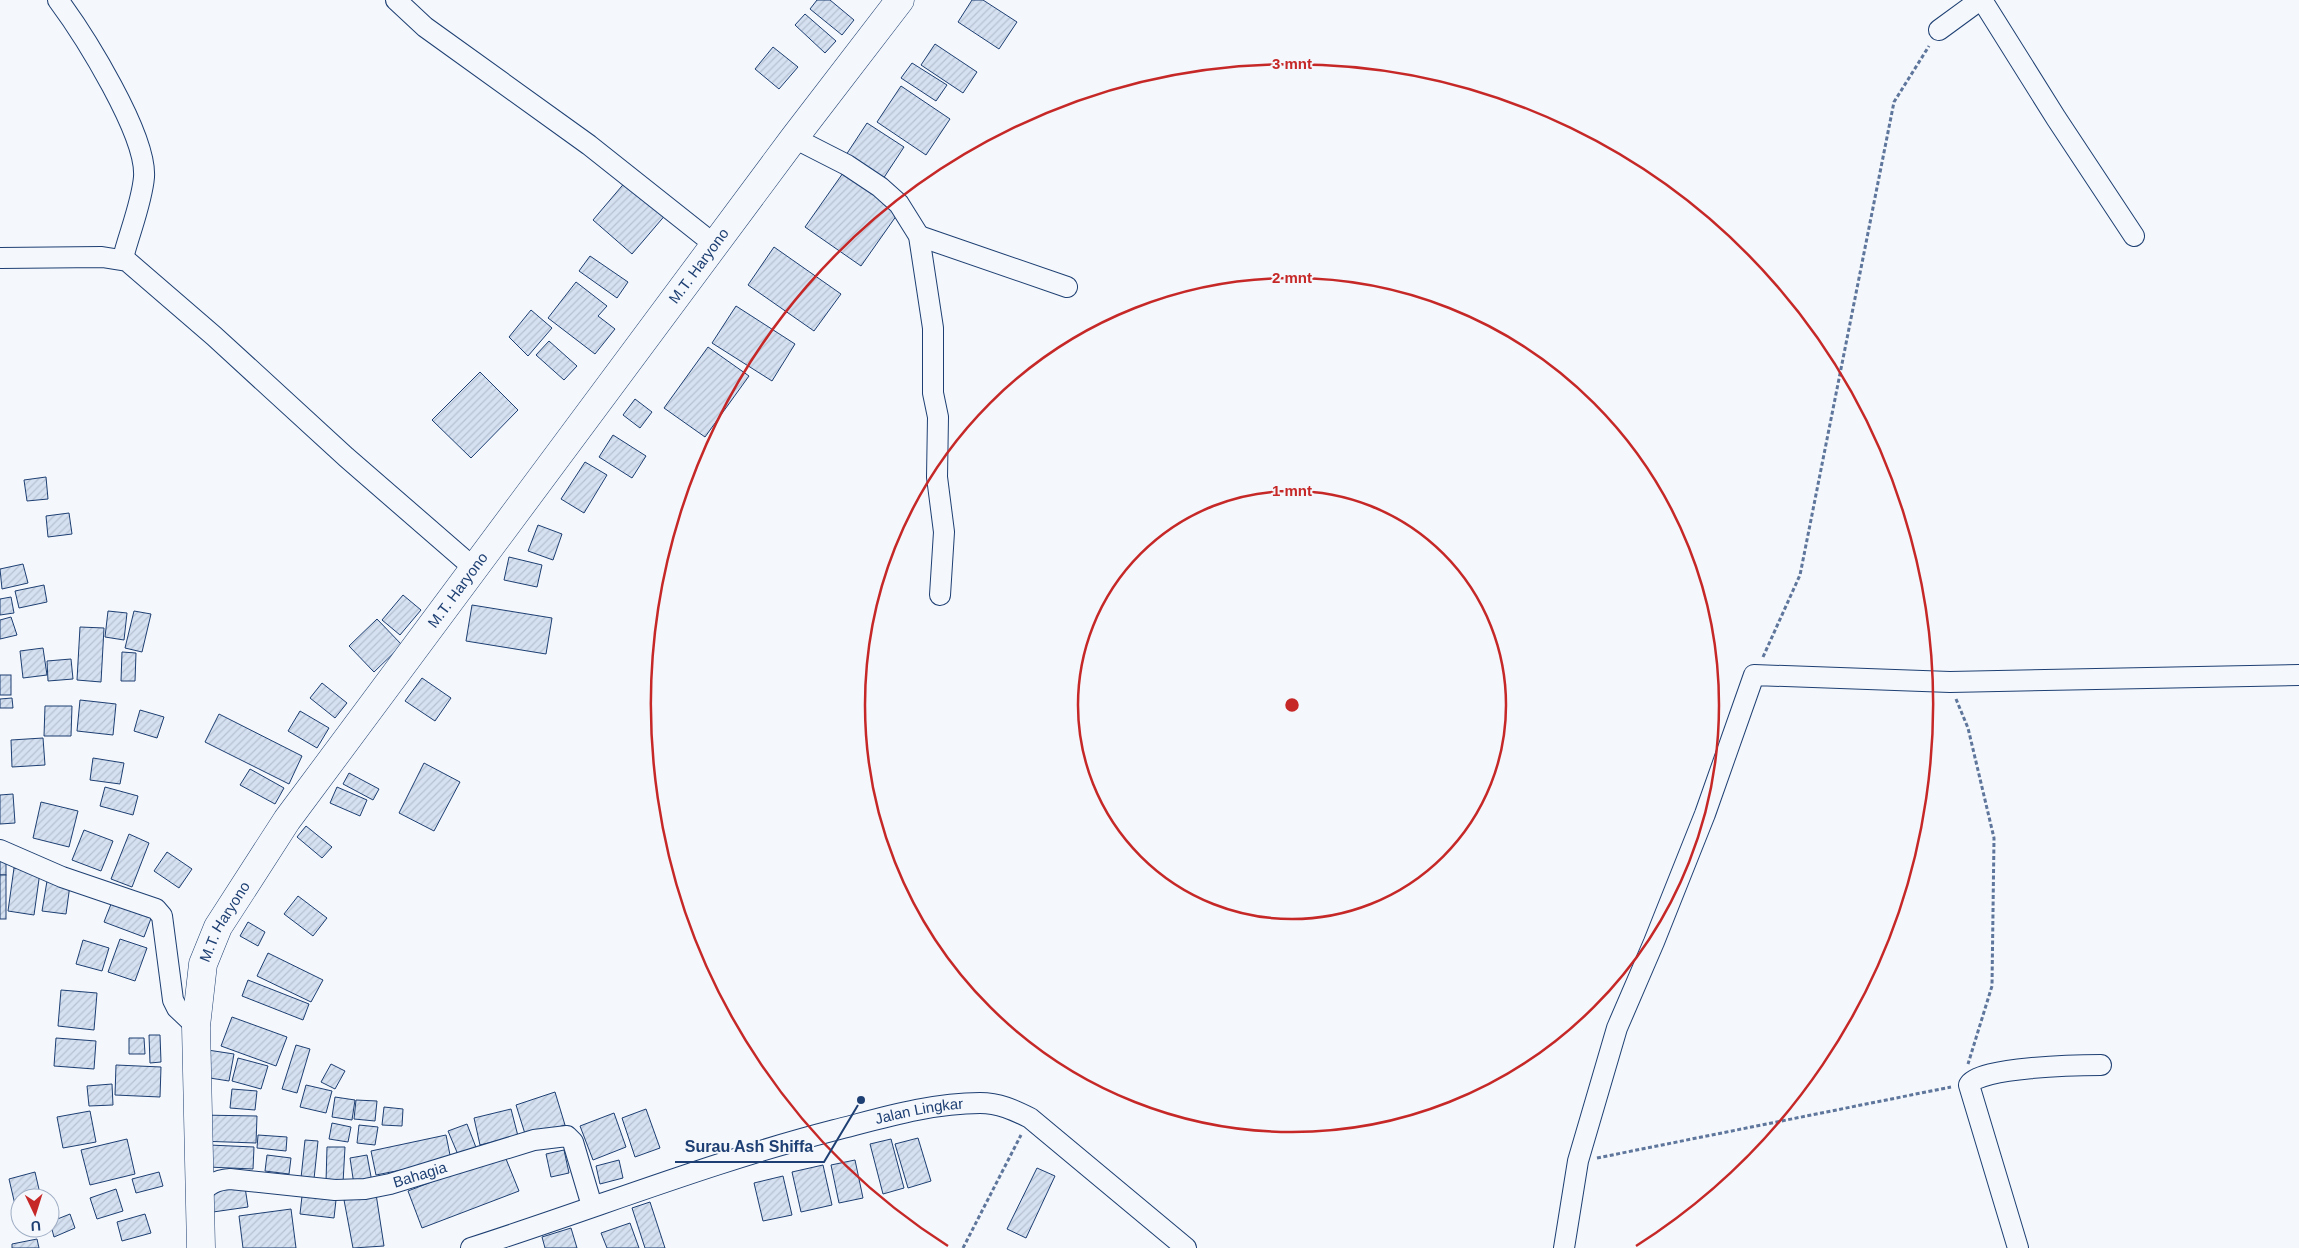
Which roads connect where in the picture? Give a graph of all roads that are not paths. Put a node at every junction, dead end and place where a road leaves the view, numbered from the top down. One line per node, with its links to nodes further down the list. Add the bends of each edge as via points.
1 (58, 0): 11 (street, via 101,64 141,152 142,193)
2 (396, 0): 9 (street, via 425,27 589,145)
3 (900, 0): 6 (highway, M.T. Haryono)
4 (1981, 0): 5 (street); 8 (street)
5 (1939, 30)
6 (794, 138): 7 (street, via 847,165 880,187 899,204); 9 (highway, M.T. Haryono)
7 (919, 236): 12 (street); 14 (street, via 933,328 933,393 938,417 937,477 944,532)
8 (2134, 236)
9 (715, 245): 13 (highway, M.T. Haryono)
10 (0, 258): 11 (street)
11 (122, 258): 13 (street, via 165,292)
12 (1067, 287)
13 (475, 569): 17 (highway, M.T. Haryono, via 287,820 218,927 202,964)
14 (940, 595)
15 (2299, 675): 24 (street, via 1950,682 1754,675 1705,814 1617,1028 1578,1162)
16 (0, 850): 17 (street, via 62,877 156,908 165,932 173,1000)
17 (196, 1026): 19 (highway, M.T. Haryono)
18 (2101, 1064): 25 (street, via 2008,1071 1979,1077 1965,1085)
19 (199, 1196): 20 (street, Bahagia, via 209,1185 230,1179 336,1190 374,1188 534,1140 567,1136 573,1142); 21 (highway, M.T. Haryono)
20 (592, 1206): 22 (street, Jalan Lingkar); 23 (street, Jalan Lingkar, via 754,1151 880,1118 981,1103 1005,1106 1030,1118)
21 (201, 1248)
22 (471, 1248)
23 (1186, 1248)
24 (1564, 1248)
25 (2018, 1248)

